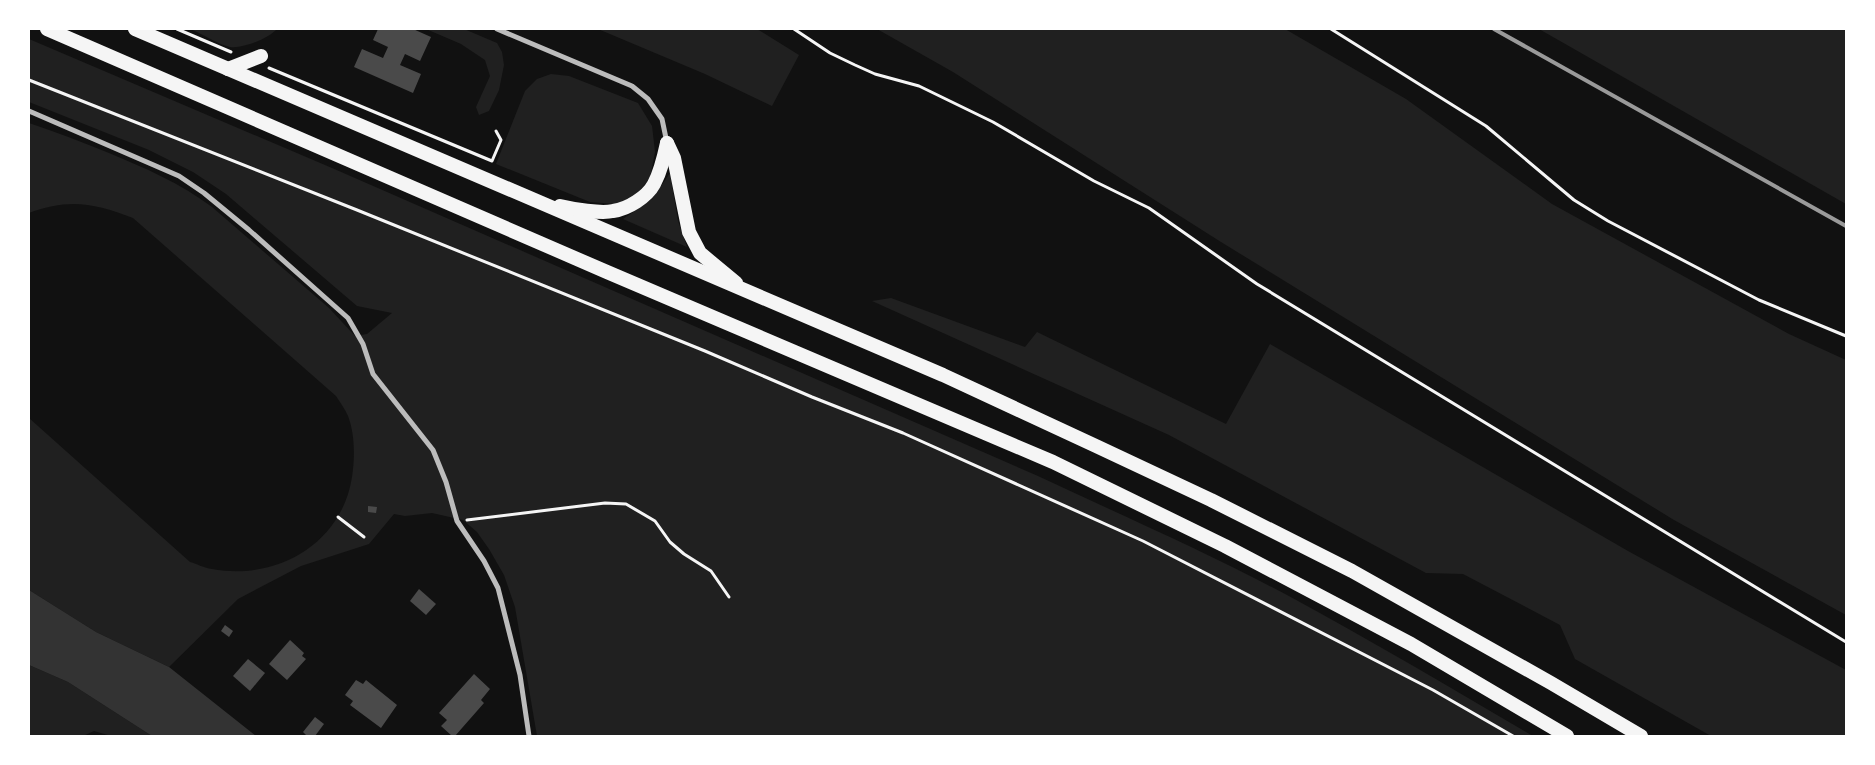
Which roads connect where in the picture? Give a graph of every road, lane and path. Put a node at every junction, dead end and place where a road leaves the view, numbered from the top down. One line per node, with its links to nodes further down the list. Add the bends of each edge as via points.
1 (48, 29): 21 (highway, via 1053,462 1224,546)
2 (135, 29): 8 (highway)
3 (177, 29): 7 (path)
4 (497, 29): 12 (street, via 632,86 648,99 662,119)
5 (794, 29): 20 (path, via 855,66 919,86 993,122 1094,181 1150,208 1257,284)
6 (1331, 29): 15 (path, via 1486,126 1574,200 1608,222 1759,300)
7 (256, 58): 8 (highway); 11 (path, via 492,161 501,140)
8 (228, 69): 13 (highway)
9 (29, 80): 23 (path, via 449,247 902,433 1143,541 1432,690)
10 (29, 111): 17 (street, via 179,176 249,230 348,318 363,344 373,374 433,450)
11 (496, 131)
12 (667, 144): 13 (highway, via 653,186 628,206 613,212 574,209); 14 (highway, via 674,158 688,232 700,253)
13 (530, 199): 14 (highway)
14 (748, 293): 26 (highway, via 943,375 1211,500 1352,571)
15 (1846, 336)
16 (338, 517): 18 (path)
17 (457, 521): 19 (path, via 605,503 626,504 655,521 670,542 711,571); 22 (street, via 498,588 520,675)
18 (364, 537)
19 (729, 597)
20 (1846, 642)
21 (1411, 644): 24 (highway); 25 (highway)
22 (529, 736)
23 (1513, 736)
24 (1554, 736)
25 (1568, 736)
26 (1641, 736)

